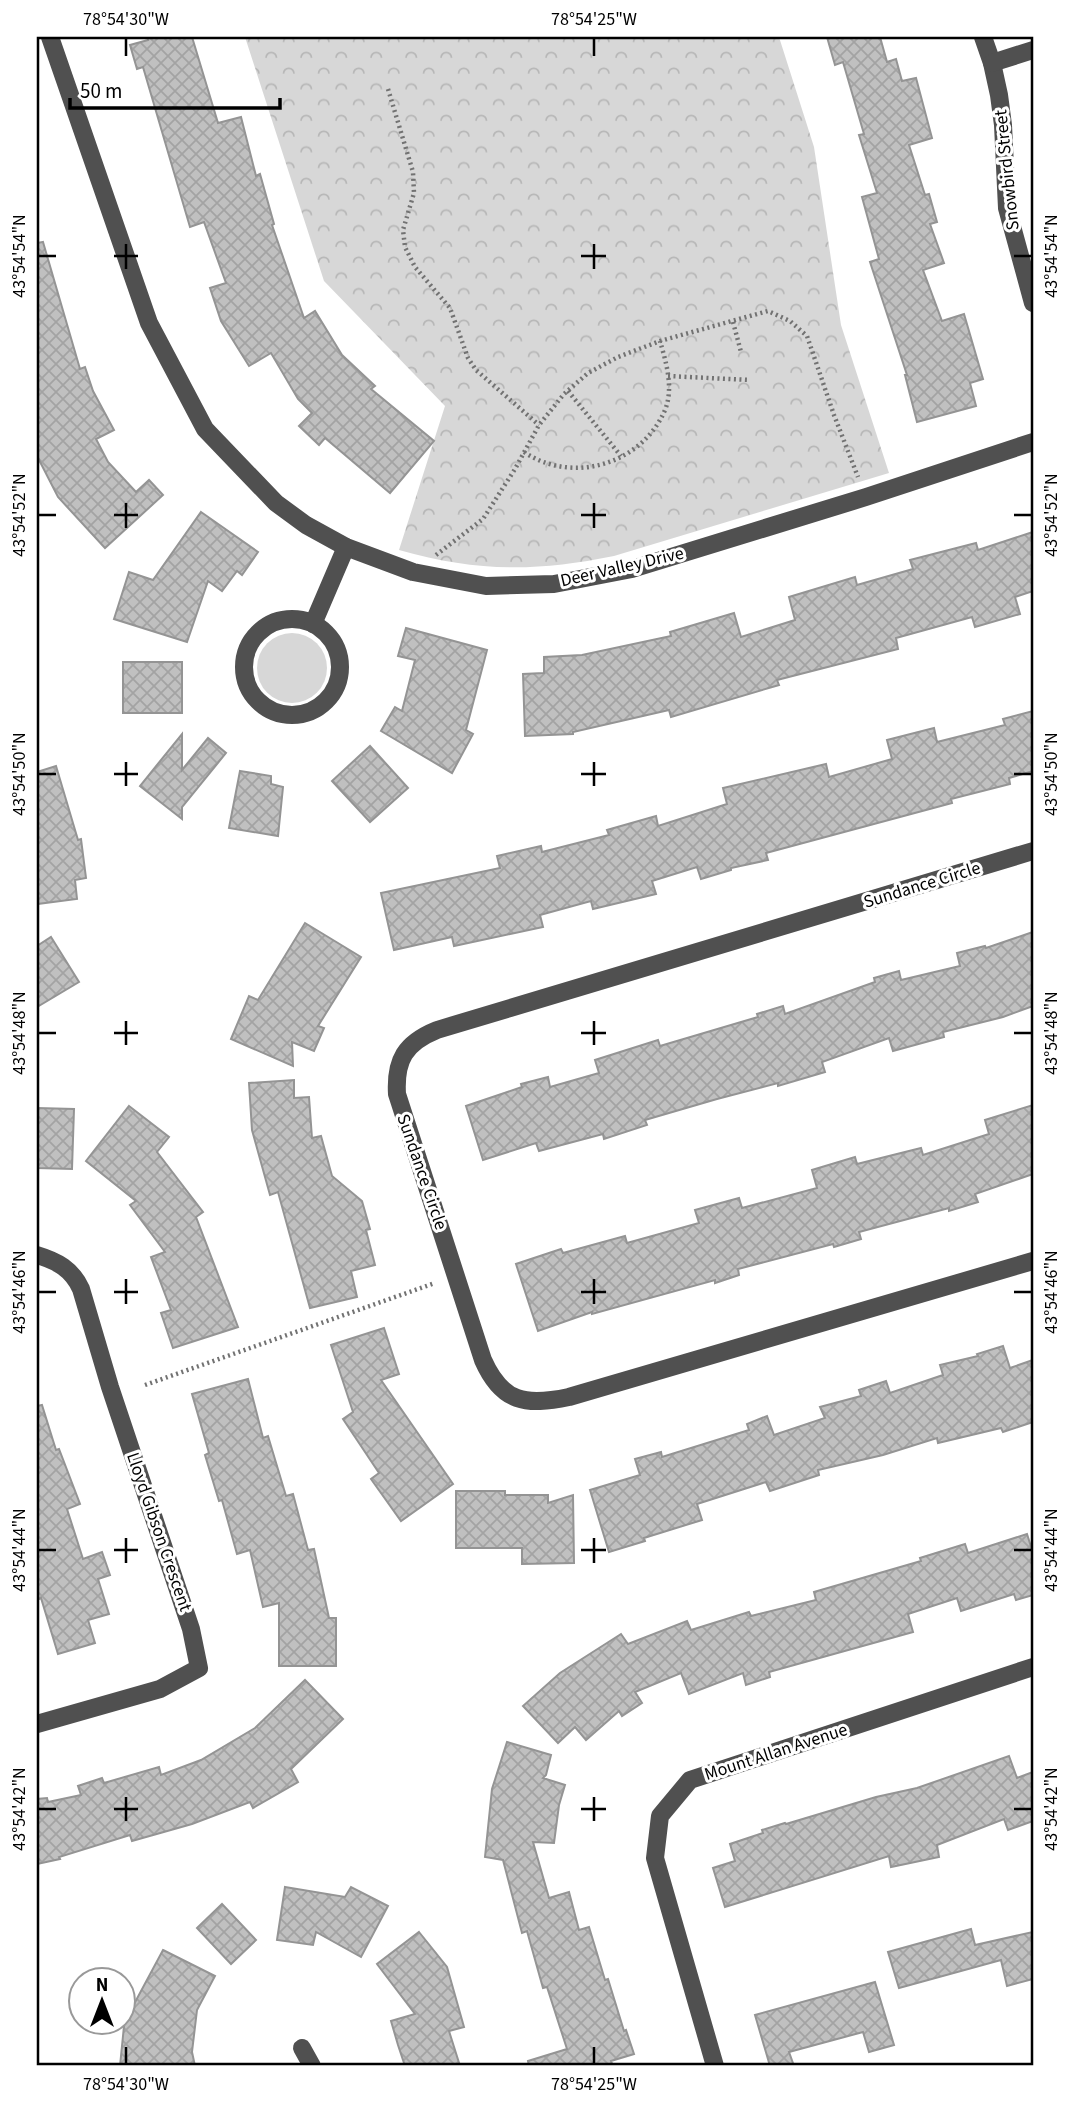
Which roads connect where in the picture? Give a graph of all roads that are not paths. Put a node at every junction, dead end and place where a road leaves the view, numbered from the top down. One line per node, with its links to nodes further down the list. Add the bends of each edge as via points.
1 (50, 37): 7 (street, Deer Valley Drive, via 149,323 205,429 276,503)
2 (983, 37): 4 (street, Snowbird Street)
3 (1033, 50): 4 (street)
4 (992, 63): 5 (street, Snowbird Street, via 1003,125 1007,208)
5 (1033, 303)
6 (1033, 442): 7 (street, Deer Valley Drive, via 632,569 554,584 486,586 413,572)
7 (346, 547): 8 (street)
8 (313, 624): 8 (street, via 281,620 253,638 244,670 248,686 269,709 299,715 314,710 335,689 340,659 326,632)
9 (1033, 851): 11 (street, Sundance Circle, via 437,1030 412,1043 396,1075 397,1094 483,1360 490,1375 517,1400 569,1397)
10 (37, 1255): 13 (street, Lloyd Gibson Crescent, via 66,1267 77,1278 191,1629 198,1668 160,1689)
11 (1033, 1261)
12 (1033, 1667): 16 (street, Mount Allan Avenue, via 691,1780 660,1816 655,1858)
13 (37, 1724)
14 (302, 2048): 15 (street)
15 (312, 2066)
16 (715, 2066)

